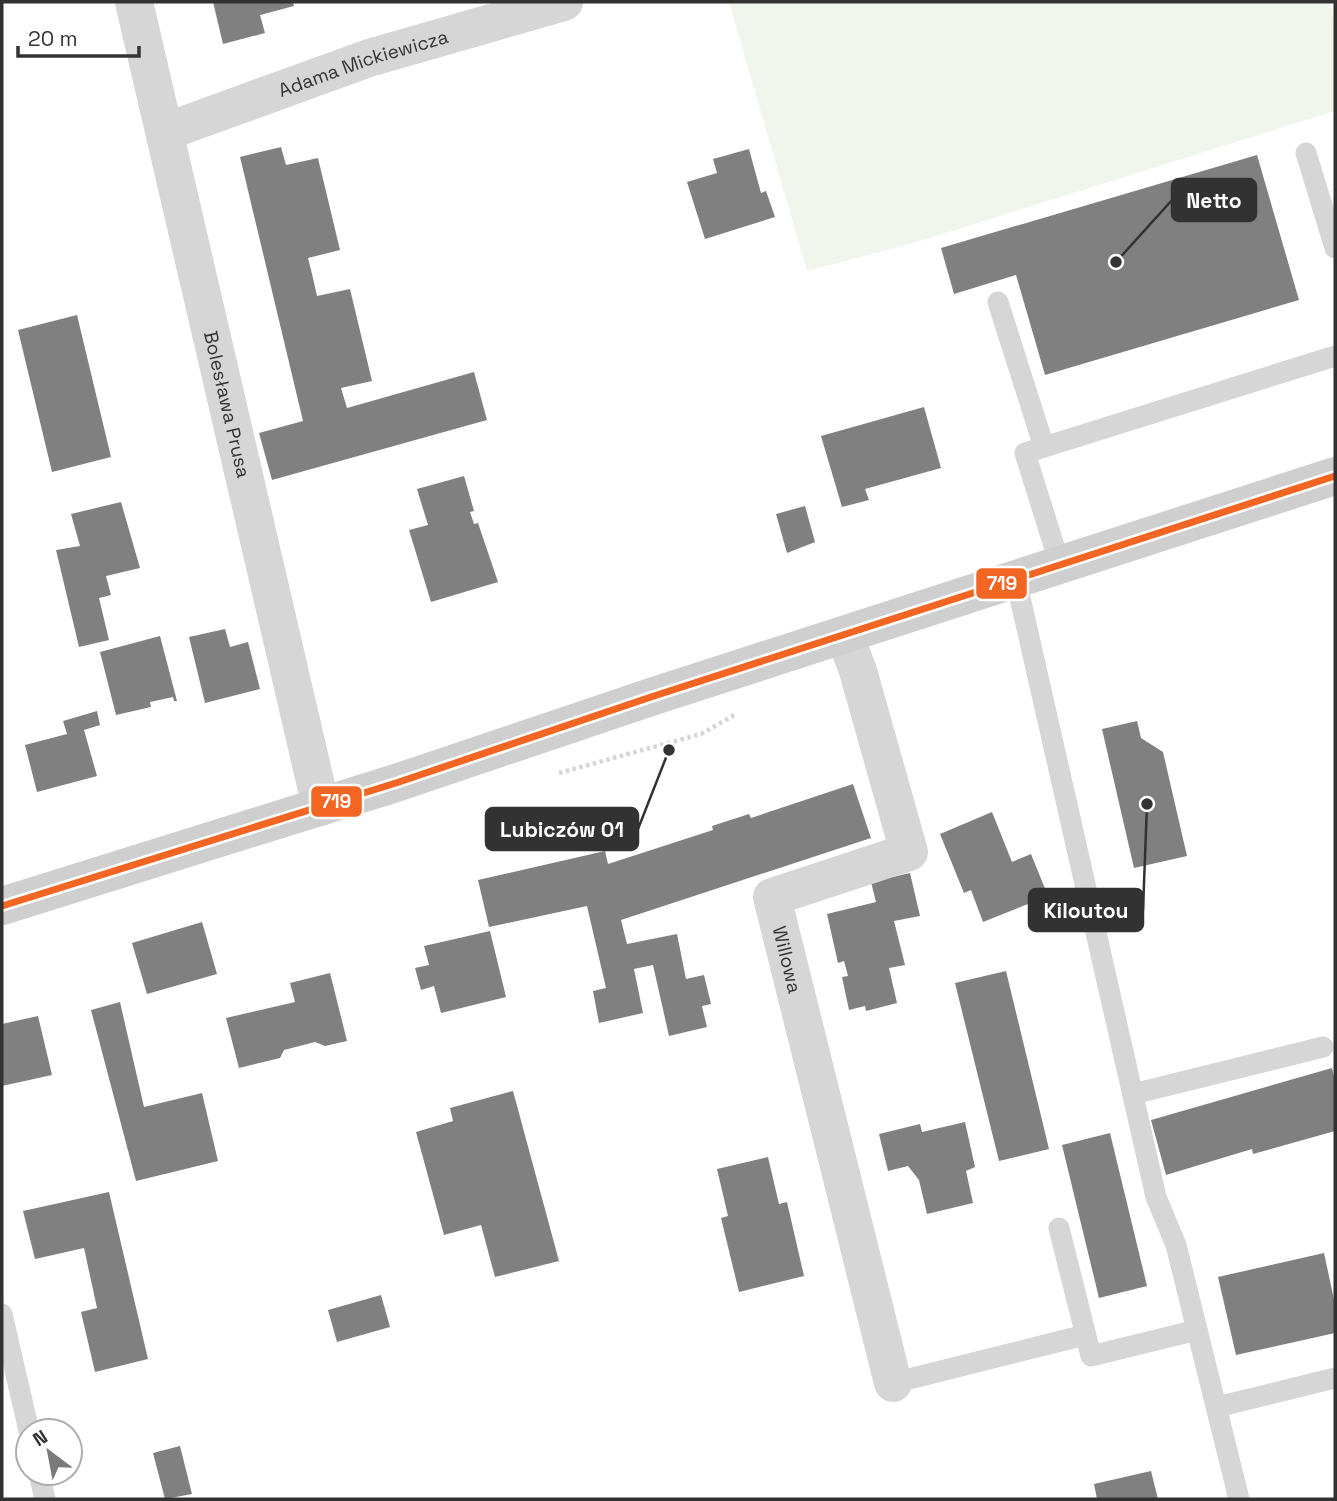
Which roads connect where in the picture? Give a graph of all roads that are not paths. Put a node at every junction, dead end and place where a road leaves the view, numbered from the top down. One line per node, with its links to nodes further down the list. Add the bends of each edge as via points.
1 (134, 2): 3 (street, Bolesława Prusa)
2 (564, 2): 3 (street, Adama Mickiewicza, via 369,58)
3 (164, 132): 13 (street, Bolesława Prusa)
4 (1306, 153): 5 (lane)
5 (1335, 248)
6 (998, 302): 8 (lane)
7 (1335, 356): 8 (lane)
8 (1044, 447): 10 (lane, via 1025,453)
9 (1335, 475): 10 (main road)
10 (1060, 565): 11 (main road)
11 (1016, 580): 12 (main road); 16 (lane)
12 (845, 636): 13 (main road); 22 (street, Willowa, via 909,852 772,897)
13 (321, 807): 14 (main road)
14 (2, 906)
15 (1323, 1047): 16 (lane)
16 (1133, 1094): 19 (lane, via 1156,1197 1176,1245)
17 (1059, 1228): 20 (lane)
18 (2, 1314): 24 (lane)
19 (1198, 1330): 20 (lane, via 1091,1356); 23 (lane)
20 (1085, 1335): 22 (lane)
21 (1335, 1377): 23 (lane)
22 (893, 1383)
23 (1217, 1407): 25 (lane)
24 (26, 1417)
25 (1239, 1499)

